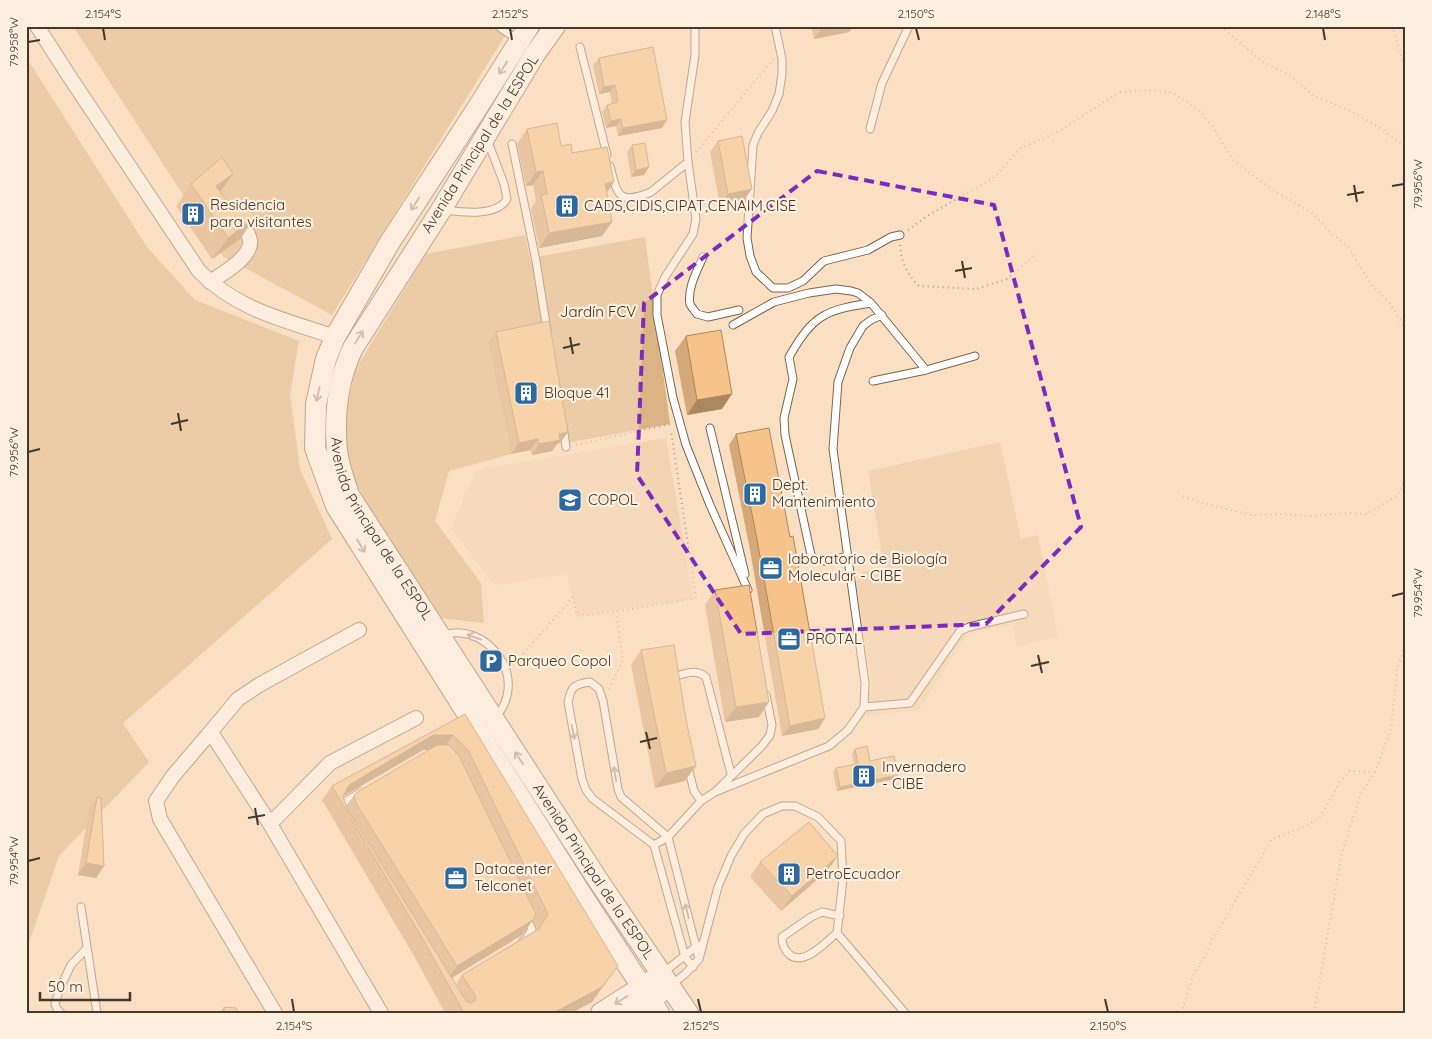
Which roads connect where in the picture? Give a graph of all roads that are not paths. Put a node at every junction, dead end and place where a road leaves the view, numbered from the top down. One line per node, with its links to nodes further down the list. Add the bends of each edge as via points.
1 (37, 26): 20 (street, via 188,254)
2 (498, 26): 7 (lane)
3 (555, 26): 10 (street, Avenida Principal de la ESPOL)
4 (695, 26): 13 (lane, via 695,56 685,122)
5 (775, 26): 16 (lane, via 782,74 779,94 753,145 751,162 747,238 756,272 772,288 788,288 803,281 824,262 868,250 891,237)
6 (909, 26): 11 (lane, via 882,83)
7 (524, 34): 9 (street, Avenida Principal de la ESPOL, one-way to 9)
8 (580, 47): 13 (lane, via 619,195 625,198 645,195)
9 (476, 110): 10 (street); 17 (street, Avenida Principal de la ESPOL, one-way to 17)
10 (491, 127): 15 (street, Avenida Principal de la ESPOL); 15 (lane, via 507,199 504,204 473,212)
11 (870, 129)
12 (512, 144): 26 (lane)
13 (688, 162): 36 (lane, via 696,210 693,234 665,277 657,296 657,315 686,445)
14 (224, 205): 20 (street, via 244,226 250,247 229,270)
15 (441, 210): 18 (street, Avenida Principal de la ESPOL)
16 (900, 236)
17 (390, 242): 18 (street); 25 (street, Avenida Principal de la ESPOL)
18 (410, 256): 29 (street, Avenida Principal de la ESPOL, one-way to 18, via 353,348)
19 (703, 258): 22 (lane, via 695,274 690,305 697,314 708,317)
20 (210, 282): 25 (street, via 245,305)
21 (871, 303): 23 (lane); 24 (lane, via 851,291 836,289 809,293 774,302); 35 (lane, via 834,310 820,318 806,329 789,357 793,384 786,410 785,435 811,555 820,562)
22 (739, 310)
23 (882, 315): 30 (lane); 35 (lane, via 862,326 838,382 833,449)
24 (733, 325)
25 (335, 337): 28 (street, Avenida Principal de la ESPOL)
26 (549, 339)
27 (975, 356): 30 (lane)
28 (326, 359): 29 (street); 68 (street, Avenida Principal de la ESPOL, one-way to 68, via 316,404 315,448 336,506)
29 (346, 365): 40 (street, Avenida Principal de la ESPOL, via 337,404 337,451 349,495)
30 (926, 370): 31 (lane)
31 (873, 381)
32 (562, 417): 34 (lane)
33 (710, 428): 36 (lane)
34 (566, 447)
35 (848, 556): 43 (lane, via 865,683)
36 (748, 590): 37 (lane)
37 (750, 600)
38 (1024, 614): 43 (lane, via 960,631 910,703)
39 (359, 630): 46 (street, via 238,699)
40 (440, 635): 45 (street, Avenida Principal de la ESPOL); 45 (lane, one-way to 40, via 504,706 508,689 507,672 497,653 481,639 461,633)
41 (674, 686): 48 (lane, via 678,676 690,672 706,677)
42 (765, 686): 48 (lane, via 772,724 770,735)
43 (864, 707): 50 (lane, via 848,730 829,746)
44 (416, 718): 53 (street, via 330,763)
45 (495, 720): 67 (street, Avenida Principal de la ESPOL, one-way to 45)
46 (208, 736): 53 (street, via 214,737); 71 (street, via 156,801 160,819)
47 (686, 759): 51 (lane, via 694,790)
48 (731, 774): 50 (lane)
49 (366, 789): 52 (lane, via 340,804)
50 (715, 792): 51 (lane)
51 (701, 800): 54 (lane)
52 (338, 811)
53 (270, 824): 72 (street)
54 (668, 837): 55 (lane); 55 (lane, one-way to 55, via 621,797 599,689 590,682 578,683 570,691 568,702 586,790 593,800); 62 (lane, one-way to 54)
55 (654, 845): 64 (lane)
56 (81, 907): 63 (lane)
57 (523, 911): 61 (lane, via 532,929)
58 (840, 916): 59 (lane); 59 (lane, via 822,912 811,917 782,937 782,943 790,955 804,958); 60 (lane, via 843,879 840,841 818,817 795,806 782,806 763,814 744,834 731,856 718,887)
59 (837, 932): 76 (lane)
60 (704, 940): 62 (lane); 65 (lane)
61 (519, 944)
62 (695, 947): 64 (lane); 65 (lane)
63 (87, 948): 69 (lane, via 71,965 60,988 55,1004); 70 (lane)
64 (685, 957): 66 (lane); 67 (lane)
65 (698, 959): 66 (lane)
66 (693, 967): 67 (lane)
67 (665, 981): 68 (street); 75 (street, Avenida Principal de la ESPOL)
68 (650, 1000): 73 (street, one-way to 73); 74 (street)
69 (60, 1013)
70 (97, 1013)
71 (275, 1013)
72 (381, 1013)
73 (601, 1013)
74 (631, 1013)
75 (688, 1013)
76 (905, 1013)

